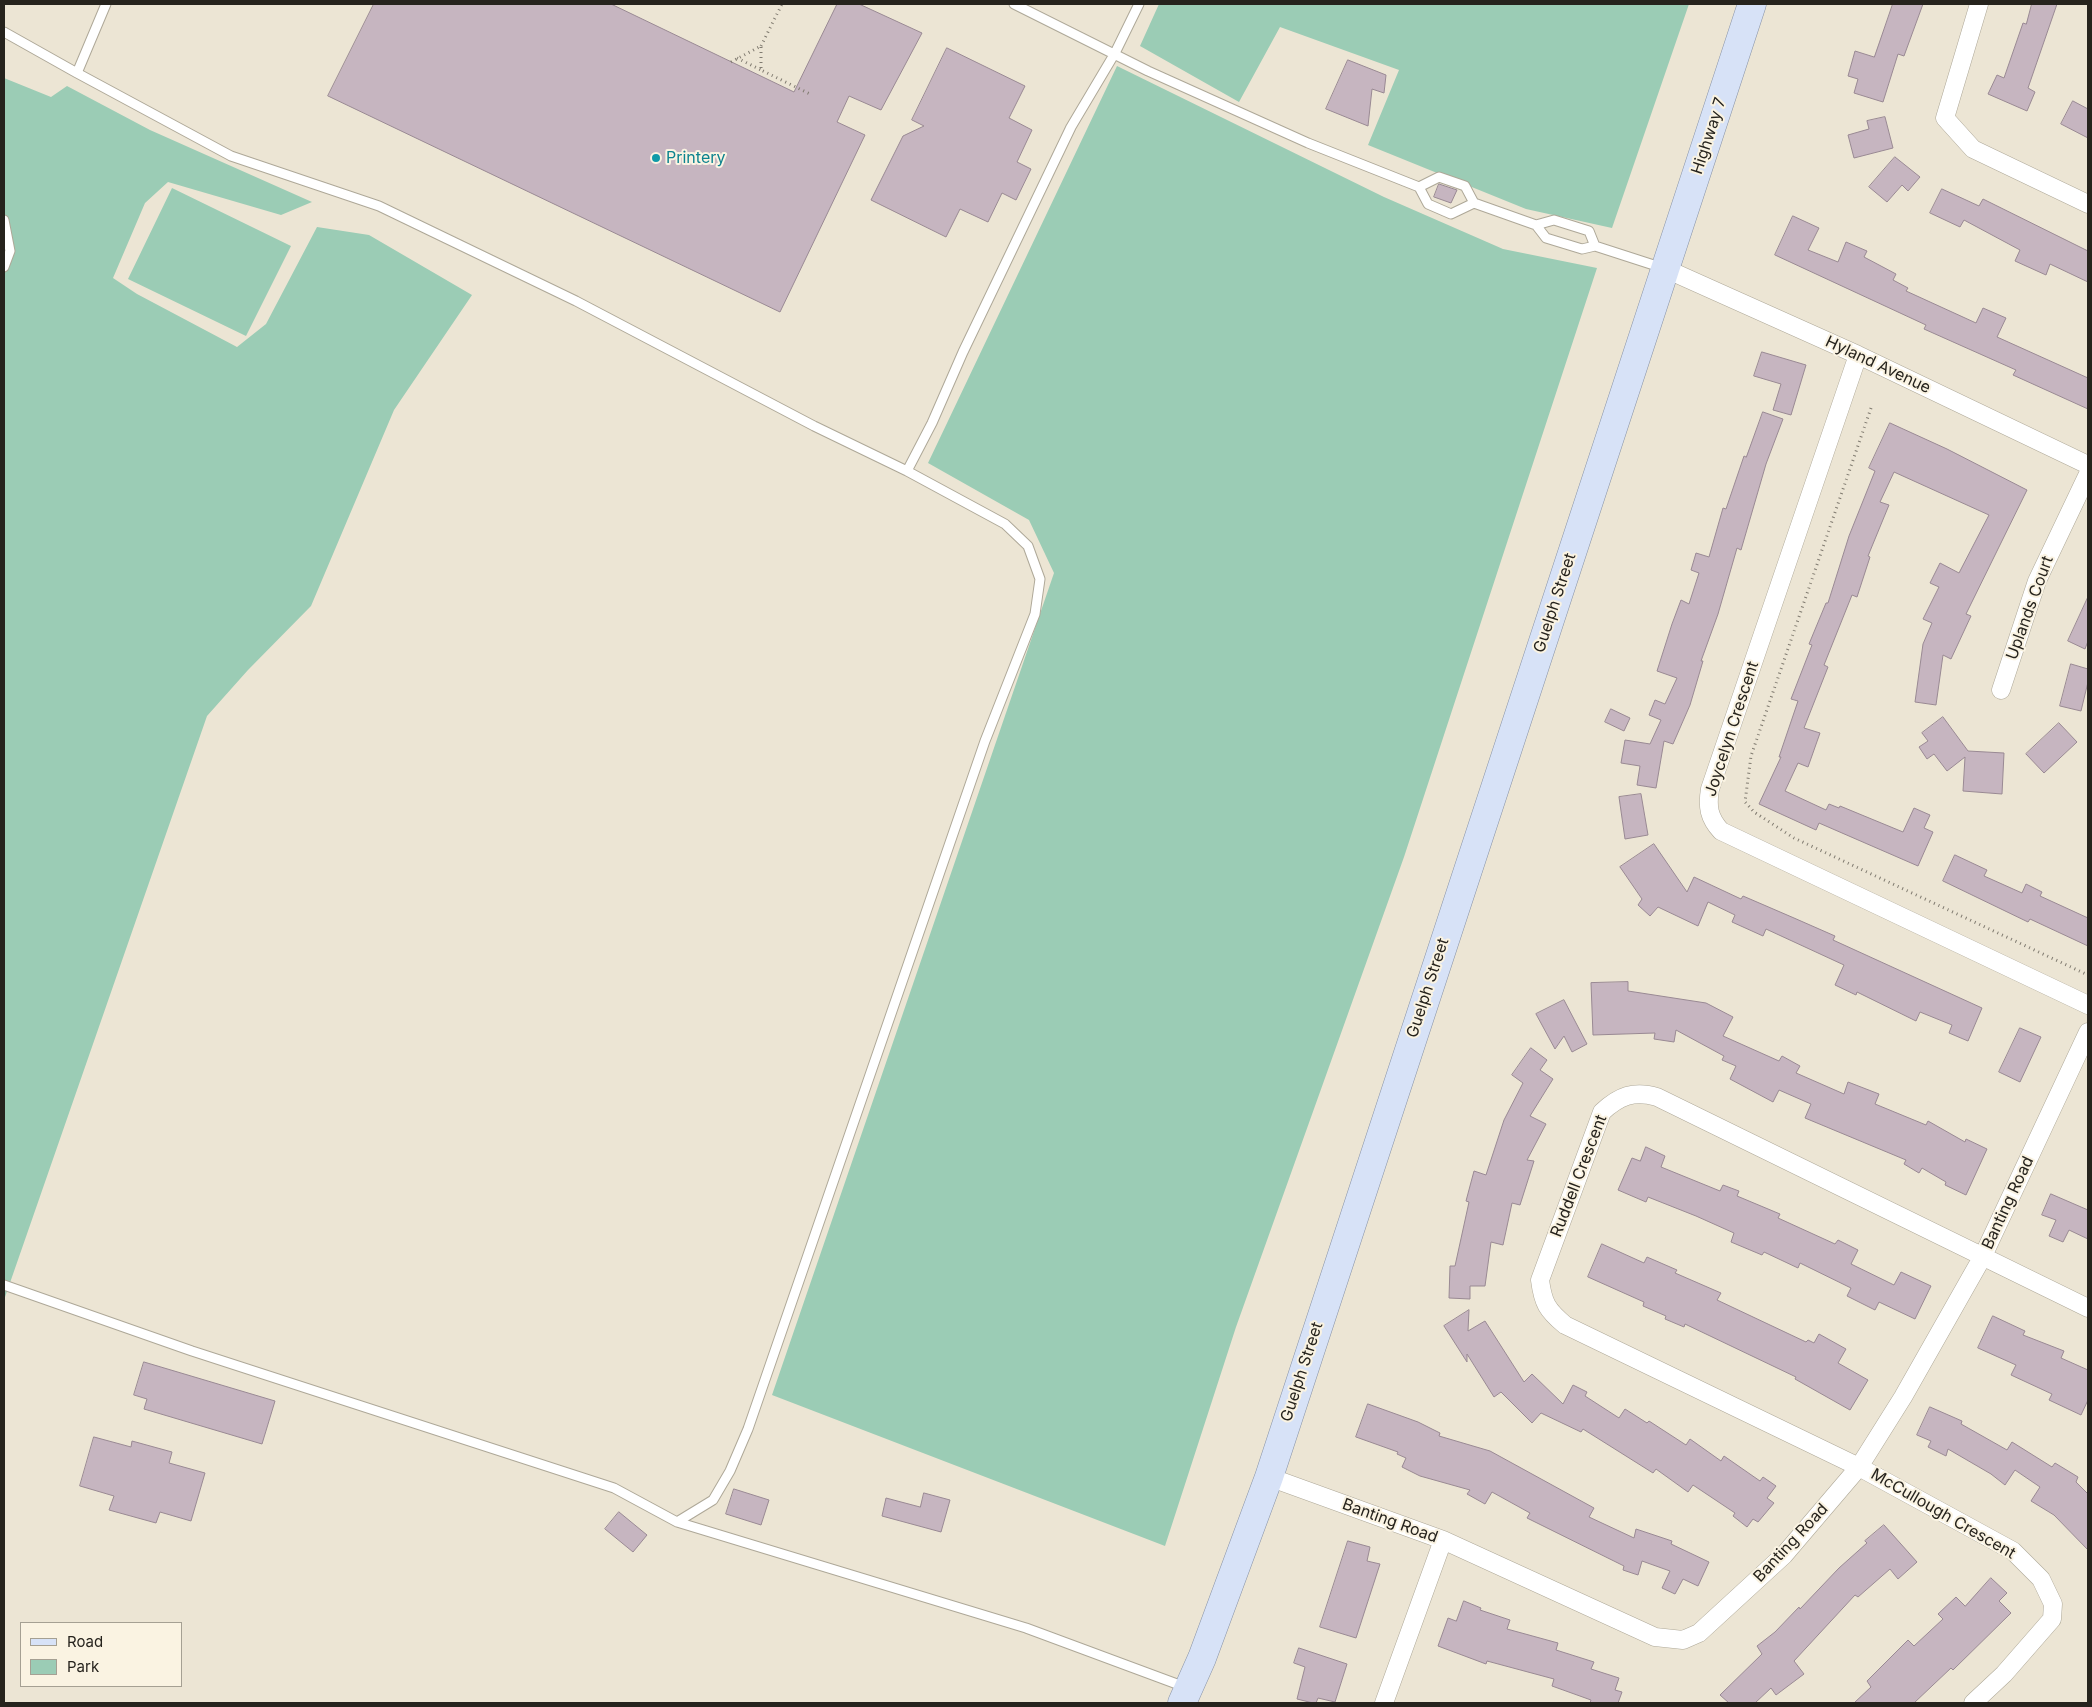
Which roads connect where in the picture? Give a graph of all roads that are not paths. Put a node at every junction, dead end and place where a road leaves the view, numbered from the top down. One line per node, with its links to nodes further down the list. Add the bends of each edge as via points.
1 (106, 4): 8 (lane)
2 (1014, 4): 7 (lane)
3 (1139, 4): 7 (lane)
4 (1752, 4): 16 (main road, Highway 7)
5 (1980, 4): 11 (street, via 1944,118 1973,149)
6 (4, 32): 8 (lane)
7 (1115, 53): 9 (lane, via 1290,135); 19 (lane, via 1071,127)
8 (76, 73): 19 (lane, via 231,156 379,206 576,301)
9 (1419, 187): 10 (lane, via 1439,177 1465,186); 10 (lane, via 1428,204 1451,214)
10 (1474, 203): 13 (lane)
11 (2088, 204)
12 (4, 220): 15 (lane, via 10,251)
13 (1536, 225): 14 (lane, via 1546,238 1582,249); 14 (lane, via 1554,220 1589,231)
14 (1595, 246): 16 (lane)
15 (4, 268)
16 (1666, 269): 17 (street, Hyland Avenue); 28 (main road, Guelph Street)
17 (1858, 355): 18 (street, Hyland Avenue); 22 (street, Joycelyn Crescent, via 1710,789 1709,812 1722,831)
18 (2088, 465)
19 (907, 471): 29 (lane, via 1005,524 1028,546 1040,579 1035,614 985,741 748,1429 713,1500)
20 (2088, 474): 21 (street, Uplands Court, via 2037,581)
21 (2001, 690)
22 (2088, 1005)
23 (2088, 1032): 24 (street, Banting Road)
24 (1983, 1256): 26 (street, Ruddell Crescent); 27 (street, Banting Road); 27 (street, Ruddell Crescent, via 1657,1097 1644,1093 1630,1094 1615,1100 1602,1112 1540,1280 1543,1299 1552,1313 1565,1325)
25 (4, 1284): 29 (lane, via 192,1351 614,1488)
26 (2088, 1308)
27 (1859, 1467): 30 (street, Banting Road, via 1784,1555 1699,1633 1683,1640 1654,1638); 33 (street, McCullough Crescent, via 2013,1551 2041,1579 2053,1604 2052,1619 2004,1674)
28 (1268, 1477): 30 (street, Banting Road); 31 (main road, Guelph Street)
29 (677, 1522): 31 (lane, via 1026,1628)
30 (1443, 1540): 32 (street)
31 (1186, 1696)
32 (1384, 1703)
33 (1973, 1703)

